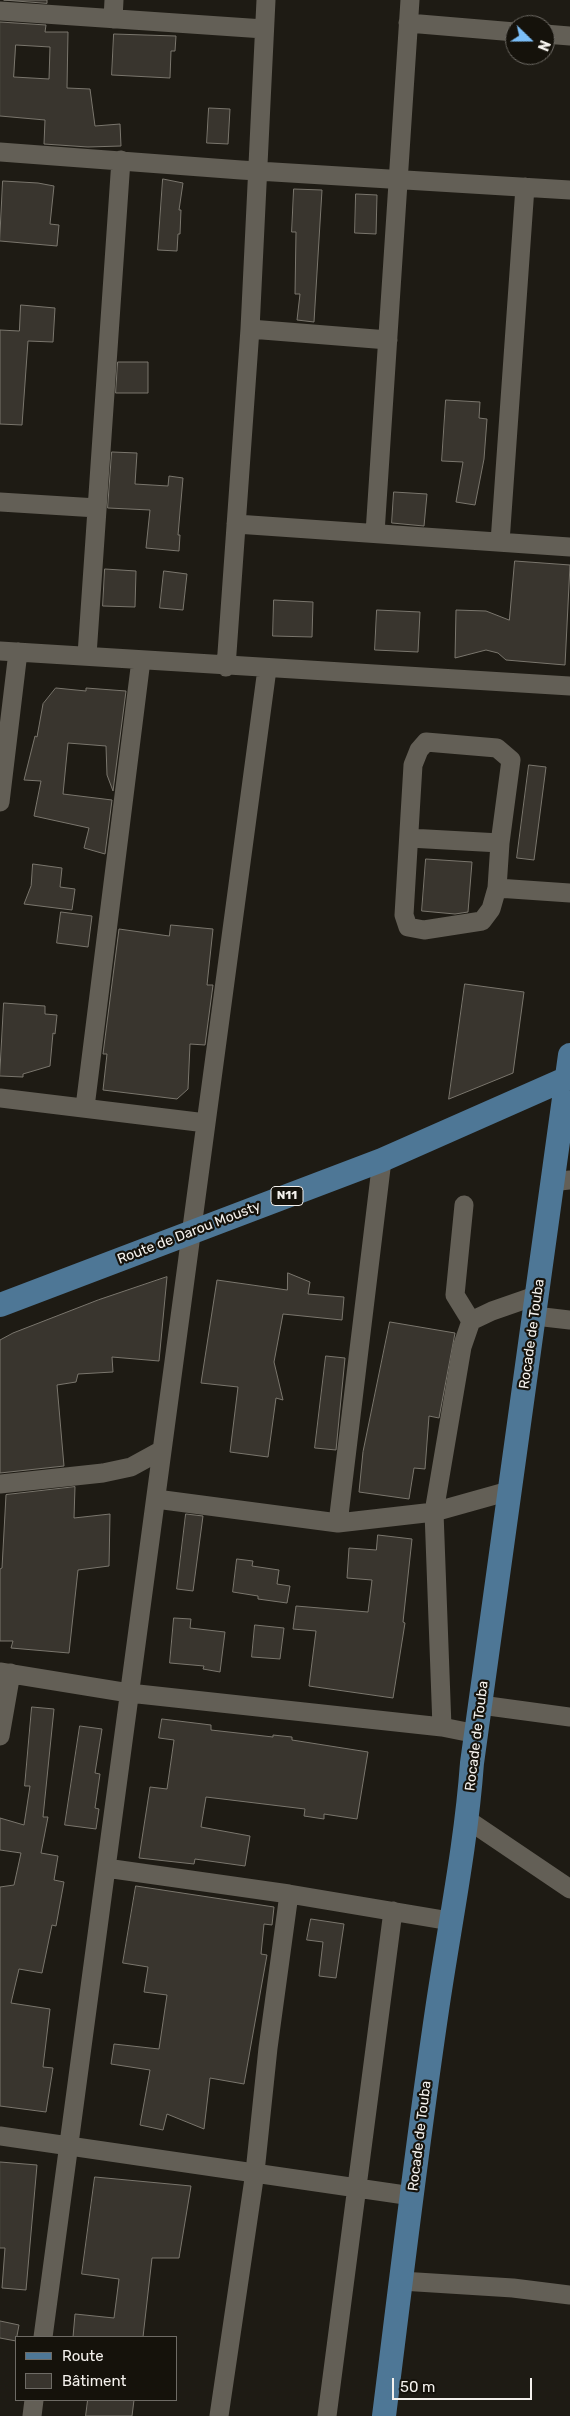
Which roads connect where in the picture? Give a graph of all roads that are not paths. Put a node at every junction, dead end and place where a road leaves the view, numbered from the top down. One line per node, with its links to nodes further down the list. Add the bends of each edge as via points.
1 (114, 0): 5 (street)
2 (266, 0): 7 (street)
3 (410, 0): 6 (street)
4 (0, 11): 5 (street)
5 (113, 19): 7 (street)
6 (408, 23): 8 (street); 14 (street)
7 (264, 30): 13 (street)
8 (505, 31)
9 (555, 35): 10 (street)
10 (570, 36)
11 (0, 152): 12 (street)
12 (120, 160): 13 (street); 20 (street)
13 (257, 170): 14 (street); 17 (street)
14 (398, 178): 15 (street); 18 (street)
15 (525, 187): 16 (street); 23 (street)
16 (570, 190)
17 (250, 329): 18 (street); 21 (street)
18 (388, 340): 22 (street)
19 (0, 502): 20 (street)
20 (98, 508): 26 (street)
21 (236, 524): 22 (street); 28 (street)
22 (375, 534): 23 (street)
23 (500, 542): 24 (street)
24 (570, 547)
25 (9, 652): 26 (street); 31 (street)
26 (87, 655): 27 (street)
27 (141, 660): 28 (street); 39 (street)
28 (226, 666): 29 (street)
29 (267, 669): 30 (street); 40 (street)
30 (570, 686)
31 (0, 802)
32 (409, 838): 33 (street); 33 (street, via 413,765 426,742 497,748 510,760); 34 (street, via 404,915 408,927 424,930 482,921 491,909)
33 (500, 843): 34 (street)
34 (497, 888): 35 (street)
35 (570, 893)
36 (570, 1055): 37 (main road, Rocade de Touba)
37 (568, 1078): 41 (main road, Route de Darou Mousty / N11); 42 (main road, Rocade de Touba)
38 (0, 1098): 39 (street)
39 (85, 1107): 40 (street)
40 (206, 1123): 44 (street)
41 (382, 1160): 44 (main road, Route de Darou Mousty / N11); 54 (street)
42 (561, 1169): 46 (main road, Rocade de Touba)
43 (464, 1204): 48 (street, via 455,1295)
44 (191, 1234): 45 (main road, Route de Darou Mousty / N11); 49 (street)
45 (0, 1305)
46 (537, 1305): 47 (street); 48 (street, via 492,1311); 51 (main road, Rocade de Touba)
47 (570, 1320)
48 (471, 1321): 53 (street, via 462,1346)
49 (162, 1450): 50 (street, via 131,1467); 52 (street)
50 (0, 1484)
51 (509, 1491): 53 (street); 57 (main road, Rocade de Touba)
52 (156, 1499): 54 (street); 56 (street)
53 (434, 1512): 54 (street); 59 (street)
54 (338, 1523)
55 (5, 1673): 56 (street); 61 (street)
56 (130, 1693): 59 (street); 63 (street)
57 (481, 1705): 58 (street); 60 (main road, Rocade de Touba)
58 (570, 1717)
59 (442, 1727): 60 (street)
60 (477, 1734): 62 (main road, Rocade de Touba)
61 (0, 1736)
62 (468, 1820): 64 (street); 67 (main road, Rocade de Touba)
63 (106, 1868): 65 (street); 69 (street)
64 (570, 1889)
65 (289, 1894): 66 (street); 70 (street)
66 (392, 1911): 67 (street); 71 (street)
67 (450, 1921): 72 (main road, Rocade de Touba)
68 (0, 2136): 69 (street)
69 (69, 2146): 70 (street); 75 (street)
70 (255, 2172): 71 (street); 78 (street)
71 (358, 2187): 72 (street); 79 (street)
72 (412, 2196): 73 (main road, Rocade de Touba)
73 (401, 2281): 74 (street); 80 (main road, Rocade de Touba)
74 (570, 2295)
75 (43, 2336)
76 (34, 2401): 77 (street)
77 (32, 2416)
78 (220, 2416)
79 (327, 2416)
80 (384, 2416)

